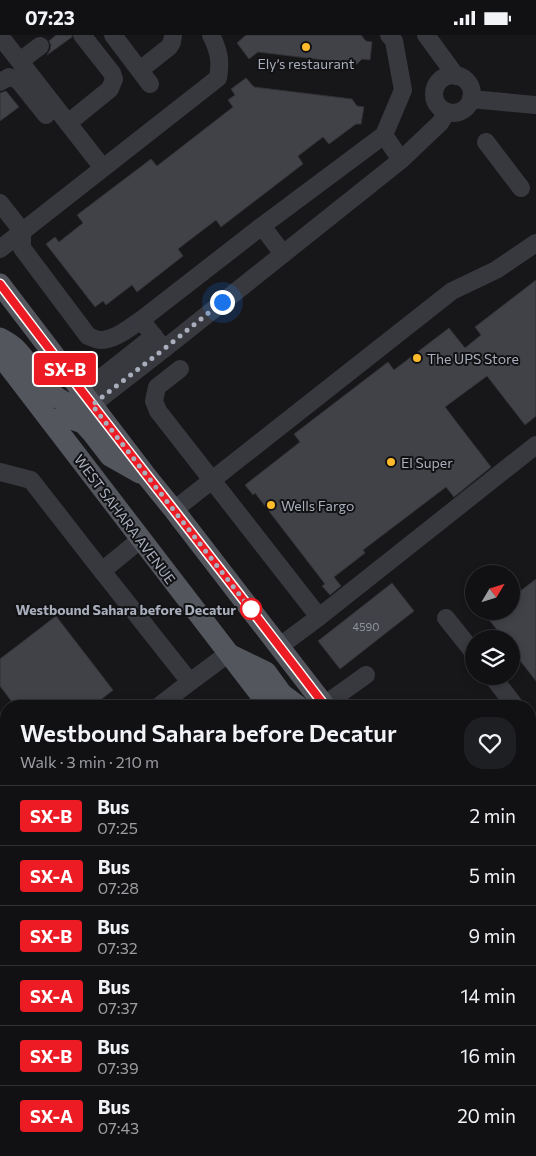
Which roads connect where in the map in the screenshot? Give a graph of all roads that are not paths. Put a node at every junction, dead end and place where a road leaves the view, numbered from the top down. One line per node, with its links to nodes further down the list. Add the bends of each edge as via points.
1 (112, 35): 2 (street, via 145,77 172,42)
2 (173, 35)
3 (211, 35): 20 (street, via 218,48 218,78)
4 (426, 35): 10 (street)
5 (395, 37): 17 (street, via 403,90)
6 (3, 38): 9 (street)
7 (84, 39): 16 (street, via 114,79 110,89)
8 (47, 40): 9 (street)
9 (20, 61): 16 (street)
10 (456, 76): 12 (street, via 467,81); 14 (street, via 444,77 434,93 437,105)
11 (0, 81): 15 (street, via 9,77 18,80)
12 (471, 99): 13 (street); 14 (street, via 465,109)
13 (536, 105)
14 (447, 112): 19 (street, via 440,123)
15 (46, 115)
16 (68, 123): 20 (street)
17 (384, 135): 19 (street); 23 (street)
18 (486, 142): 21 (street)
19 (401, 160): 27 (street)
20 (103, 168): 24 (street)
21 (522, 188)
22 (0, 203): 24 (street)
23 (262, 226): 27 (street); 29 (street)
24 (22, 231): 26 (street); 29 (street, via 22,248 88,336 99,340 110,338)
25 (536, 243): 39 (street, via 496,271 452,291)
26 (0, 249)
27 (283, 253): 31 (street)
28 (0, 284): 34 (main road)
29 (141, 320): 31 (street)
30 (0, 338): 34 (main road, via 16,349 50,392 62,401 77,405)
31 (159, 343): 34 (street)
32 (0, 355): 35 (main road, WEST SAHARA AVENUE)
33 (180, 369): 39 (street, via 157,387 154,401 158,411)
34 (88, 398): 38 (main road)
35 (50, 420): 38 (main road, via 64,418 83,423 110,457); 41 (main road, WEST SAHARA AVENUE)
36 (536, 445): 43 (street)
37 (0, 472): 42 (street, via 31,480)
38 (148, 478): 40 (main road)
39 (212, 479): 40 (street); 43 (street)
40 (174, 510): 46 (main road)
41 (141, 539): 42 (street); 47 (main road, WEST SAHARA AVENUE)
42 (102, 571): 49 (street)
43 (319, 617): 46 (street)
44 (446, 618): 45 (street)
45 (465, 642)
46 (280, 646): 54 (main road)
47 (229, 653): 49 (street); 52 (main road, WEST SAHARA AVENUE); 53 (main road, via 266,672)
48 (366, 675): 55 (street)
49 (190, 682): 51 (street)
50 (499, 685): 56 (street)
51 (167, 700)
52 (264, 700)
53 (290, 700)
54 (319, 700)
55 (331, 700)
56 (510, 700)

